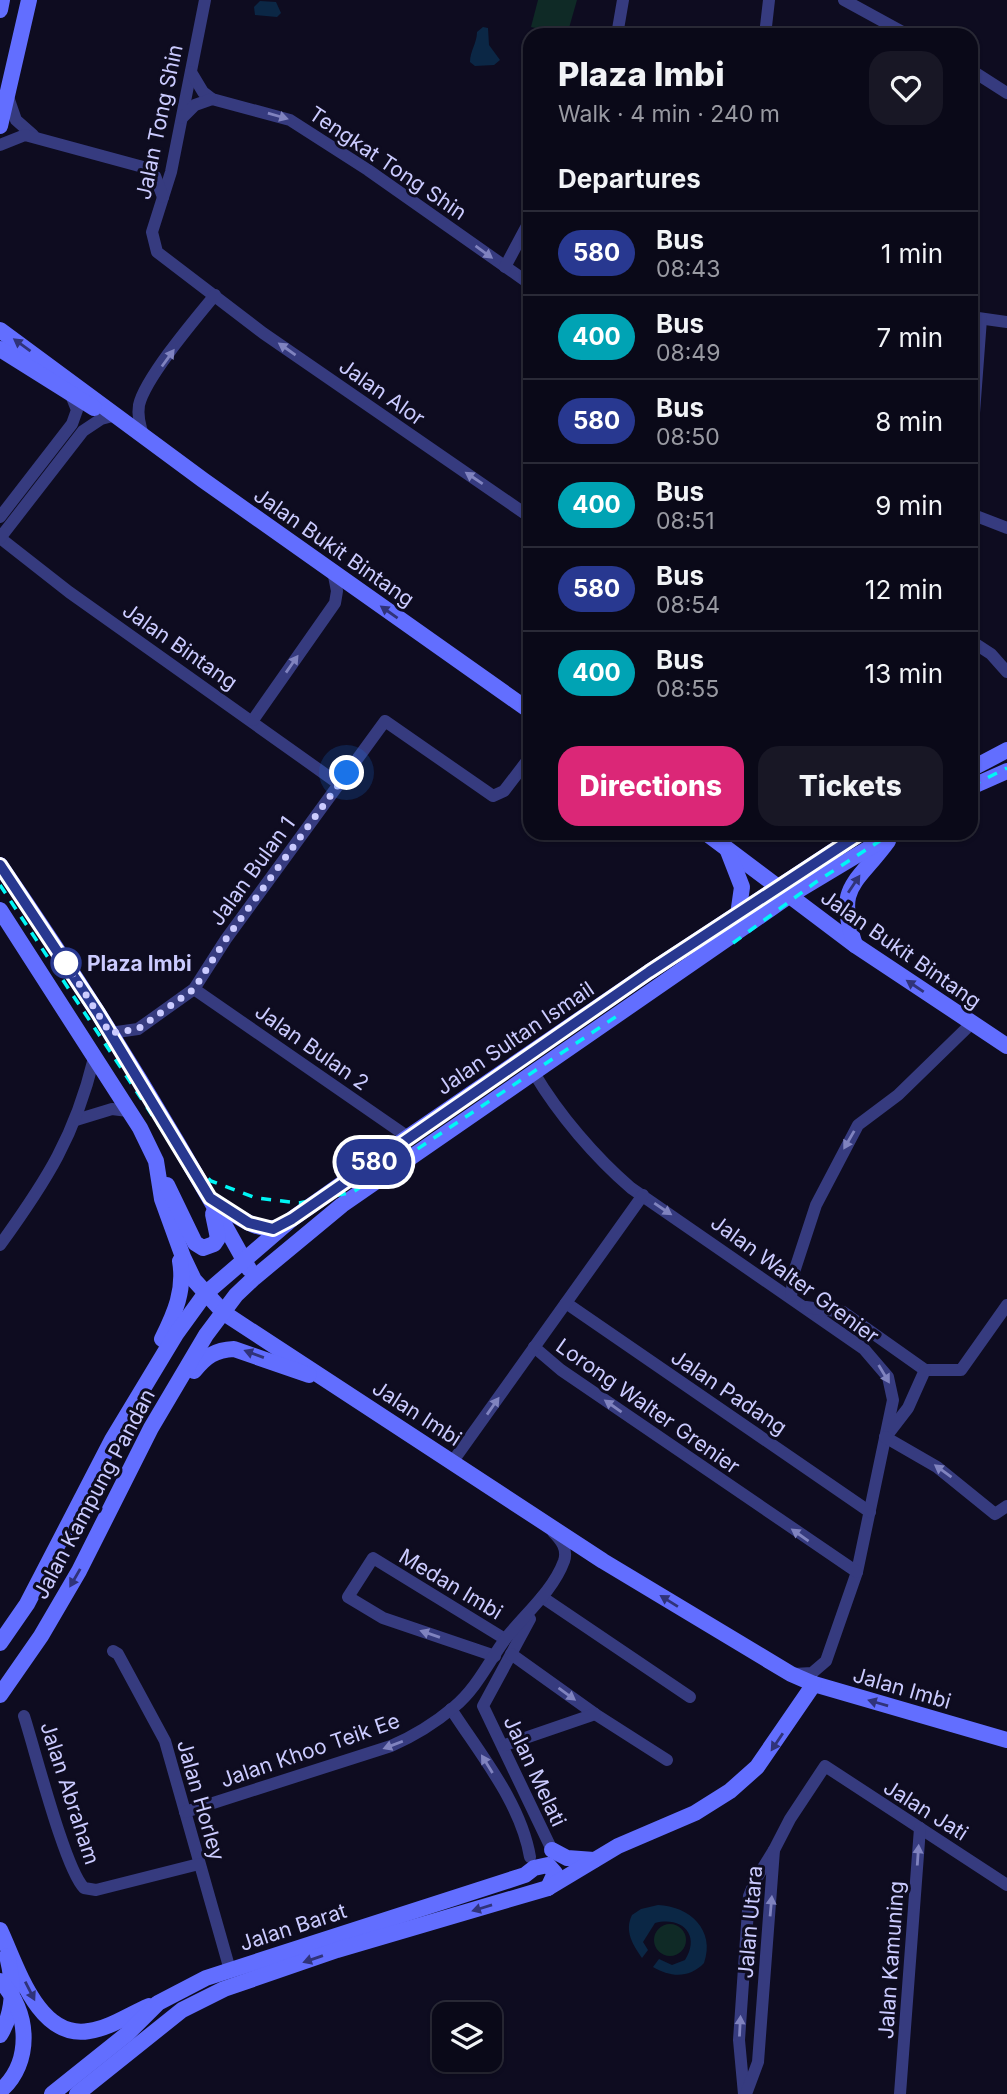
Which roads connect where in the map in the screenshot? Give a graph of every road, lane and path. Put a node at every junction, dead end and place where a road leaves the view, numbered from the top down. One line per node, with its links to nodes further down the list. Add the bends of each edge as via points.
1 (2, 0): 7 (main road)
2 (29, 0): 14 (main road)
3 (205, 0): 11 (street, Jalan Tong Shin)
4 (623, 0): 8 (street)
5 (769, 0): 9 (street)
6 (844, 0): 10 (street)
7 (0, 10)
8 (618, 28)
9 (766, 28)
10 (888, 28)
11 (191, 72): 15 (street); 16 (street, Jalan Tong Shin)
12 (978, 75): 13 (street)
13 (1007, 93)
14 (7, 95): 17 (main road); 18 (street, via 16,120)
15 (212, 99): 16 (street, via 195,105); 25 (street, Tengkat Tong Shin, one-way to 25, via 290,120)
16 (182, 119): 20 (street, Jalan Tong Shin)
17 (0, 126)
18 (40, 138): 19 (street, via 25,135); 21 (street)
19 (0, 145)
20 (176, 146): 21 (street, via 161,164); 22 (street, Jalan Tong Shin)
21 (143, 167): 22 (street, via 155,176)
22 (163, 197): 24 (street, Jalan Tong Shin, via 152,232)
23 (523, 233): 25 (street)
24 (157, 251): 27 (street, Jalan Alor)
25 (505, 267): 26 (street, Tengkat Tong Shin)
26 (523, 279)
27 (215, 295): 35 (street, one-way to 27, via 138,408 145,389); 36 (street, Jalan Alor, one-way to 27)
28 (978, 318): 29 (street)
29 (1007, 322)
30 (0, 330): 33 (main road, Jalan Bukit Bintang, one-way to 30)
31 (0, 349): 32 (main road)
32 (71, 395): 33 (main road, via 97,411); 34 (street)
33 (116, 415): 34 (street, Jalan Bintang); 35 (main road, Jalan Bukit Bintang)
34 (78, 427): 37 (street, Jalan Bintang); 40 (street, Jalan Bintang)
35 (145, 437): 41 (main road, Jalan Bukit Bintang)
36 (523, 512)
37 (0, 517)
38 (978, 517): 39 (street)
39 (1007, 528)
40 (0, 538): 45 (street, Jalan Bintang, via 69,592)
41 (333, 571): 44 (main road, Jalan Bukit Bintang, one-way to 41); 45 (street, one-way to 41, via 335,603)
42 (978, 646): 43 (street)
43 (1007, 672)
44 (523, 706)
45 (253, 720): 50 (street, Jalan Bintang)
46 (1007, 750): 47 (main road)
47 (978, 765)
48 (523, 766): 50 (street, Jalan Bulan 1, via 504,791 493,796 385,721)
49 (1007, 771): 51 (main road)
50 (339, 784): 62 (street, Jalan Bulan 1)
51 (978, 784)
52 (716, 840): 56 (main road, Jalan Bukit Bintang)
53 (852, 840): 58 (main road, Jalan Sultan Ismail)
54 (881, 840): 58 (main road, Jalan Sultan Ismail)
55 (888, 840): 61 (main road, one-way to 55, via 847,921 846,894)
56 (724, 845): 58 (main road, Jalan Bukit Bintang); 60 (main road, via 742,887)
57 (0, 865): 65 (main road)
58 (783, 892): 60 (main road, Jalan Sultan Ismail); 61 (main road, Jalan Bukit Bintang); 69 (main road, Jalan Sultan Ismail)
59 (0, 910): 67 (main road, Jalan Imbi)
60 (738, 915): 72 (main road, Jalan Sultan Ismail)
61 (855, 945): 63 (main road, Jalan Bukit Bintang, one-way to 61)
62 (194, 989): 64 (street, Jalan Bulan 1); 72 (street, Jalan Bulan 2)
63 (972, 1024): 66 (main road, Jalan Bukit Bintang); 82 (street, one-way to 82, via 898,1095 858,1125 816,1206)
64 (138, 1029): 65 (street, Jalan Bulan 1); 68 (street)
65 (110, 1033): 68 (main road)
66 (1007, 1046)
67 (94, 1058): 70 (main road, Jalan Imbi); 71 (street)
68 (125, 1059): 75 (main road)
69 (534, 1073): 74 (street, Jalan Walter Grenier, via 607,1168); 80 (main road, Jalan Sultan Ismail, via 342,1205)
70 (128, 1111): 71 (street, via 112,1109); 73 (main road, Jalan Imbi)
71 (76, 1120): 78 (street, via 47,1180)
72 (408, 1137): 76 (main road, Jalan Sultan Ismail)
73 (156, 1161): 75 (main road, via 188,1231 203,1248 218,1238); 77 (main road, Jalan Imbi)
74 (643, 1195): 82 (street, Jalan Walter Grenier, one-way to 82); 83 (street)
75 (210, 1198): 76 (main road, via 262,1228 278,1229); 79 (main road)
76 (292, 1219): 79 (main road, Jalan Sultan Ismail)
77 (175, 1237): 81 (main road, Jalan Imbi); 93 (main road, via 183,1278 179,1302 160,1345 112,1423)
78 (0, 1245)
79 (245, 1261): 80 (main road); 81 (main road, Jalan Sultan Ismail)
80 (254, 1278): 81 (main road); 86 (main road, Jalan Sultan Ismail)
81 (205, 1294): 86 (main road, Jalan Imbi); 93 (main road, Jalan Kampung Pandan)
82 (791, 1296): 85 (street, Jalan Walter Grenier)
83 (566, 1303): 87 (street); 96 (street, Jalan Padang)
84 (1007, 1306): 88 (street, via 961,1370)
85 (806, 1307): 88 (street, via 843,1312); 92 (street, Jalan Walter Grenier, one-way to 92, via 864,1349 888,1377 892,1400)
86 (224, 1313): 89 (main road, Jalan Imbi); 90 (main road, Jalan Kampung Pandan)
87 (534, 1347): 94 (street, Lorong Walter Grenier, one-way to 87); 98 (street, Lorong Walter Grenier, one-way to 87)
88 (925, 1370): 92 (street, via 908,1408)
89 (341, 1387): 90 (main road, one-way to 90, via 244,1350 222,1350 206,1357); 94 (main road, Jalan Imbi)
90 (163, 1409): 91 (main road, Jalan Kampung Pandan)
91 (151, 1428): 93 (main road, via 172,1383 169,1374 161,1376 126,1433); 107 (main road, Jalan Kampung Pandan, one-way to 107, via 79,1571)
92 (885, 1437): 95 (street, one-way to 92, via 995,1514 937,1467); 96 (street, Jalan Walter Grenier)
93 (112, 1440): 101 (main road, Jalan Kampung Pandan, via 27,1604)
94 (453, 1461): 97 (main road, Jalan Imbi)
95 (1007, 1506)
96 (870, 1512): 98 (street, Jalan Walter Grenier)
97 (537, 1517): 99 (street, Jalan Khoo Teik Ee, via 563,1543 565,1552); 105 (main road, Jalan Imbi, one-way to 97)
98 (857, 1572): 105 (street, Jalan Walter Grenier, via 826,1661 812,1673)
99 (542, 1597): 100 (street, Jalan Khoo Teik Ee); 103 (street, Jalan Melati); 108 (street)
100 (505, 1639): 104 (street, Jalan Khoo Teik Ee); 104 (street, Medan Imbi, one-way to 100, via 383,1618 348,1597 373,1558)
101 (0, 1643)
102 (113, 1651): 116 (street, Jalan Horley, via 165,1741)
103 (511, 1654): 110 (street, one-way to 110); 113 (street, Jalan Melati, via 484,1706)
104 (495, 1656): 109 (street, Jalan Khoo Teik Ee, via 469,1693)
105 (791, 1674): 106 (main road, Jalan Imbi)
106 (814, 1685): 112 (main road, Jalan Imbi, one-way to 106); 124 (main road, Jalan Barat, one-way to 124, via 769,1753 730,1791)
107 (0, 1695)
108 (690, 1697)
109 (451, 1709): 116 (street, Jalan Khoo Teik Ee, one-way to 116, via 391,1746); 118 (street, Jalan Melati, one-way to 109)
110 (595, 1714): 113 (street); 114 (street)
111 (24, 1716): 125 (street, Jalan Abraham, via 84,1888 96,1890)
112 (1007, 1740)
113 (505, 1745): 117 (street, Jalan Melati)
114 (667, 1760)
115 (825, 1766): 119 (street, Jalan Jati); 122 (street, Jalan Utara)
116 (185, 1812): 125 (street, Jalan Horley)
117 (539, 1821): 120 (street); 121 (street, Jalan Melati)
118 (520, 1826): 120 (street); 123 (street, Jalan Melati)
119 (920, 1828): 127 (street, Jalan Jati); 139 (street, Jalan Kamuning, one-way to 119)
120 (535, 1838): 121 (street); 123 (street)
121 (552, 1850): 124 (main road, via 567,1858)
122 (774, 1850): 138 (street, Jalan Utara, one-way to 122, via 758,2062); 138 (street, one-way to 122, via 739,2040 749,1896)
123 (530, 1857): 126 (street)
124 (597, 1860): 128 (main road, Jalan Barat)
125 (199, 1864): 130 (street, Jalan Horley)
126 (525, 1875): 128 (main road, Jalan Barat, via 548,1865 555,1873); 130 (main road, Jalan Barat)
127 (1007, 1885)
128 (548, 1888): 134 (main road, Jalan Barat, one-way to 134, via 235,1985)
129 (0, 1932): 132 (main road, one-way to 132, via 39,2008 63,2029 90,2031); 133 (main road, via 12,1985 11,2006)
130 (230, 1970): 132 (main road, Jalan Barat)
131 (0, 1981): 135 (main road, bridge, via 19,2008 24,2036 20,2063)
132 (158, 2003): 134 (main road, Jalan Barat)
133 (0, 2035)
134 (132, 2040): 136 (main road, Jalan Barat); 137 (main road, Jalan Barat)
135 (0, 2091)
136 (52, 2094)
137 (77, 2094)
138 (745, 2094)
139 (900, 2094)

